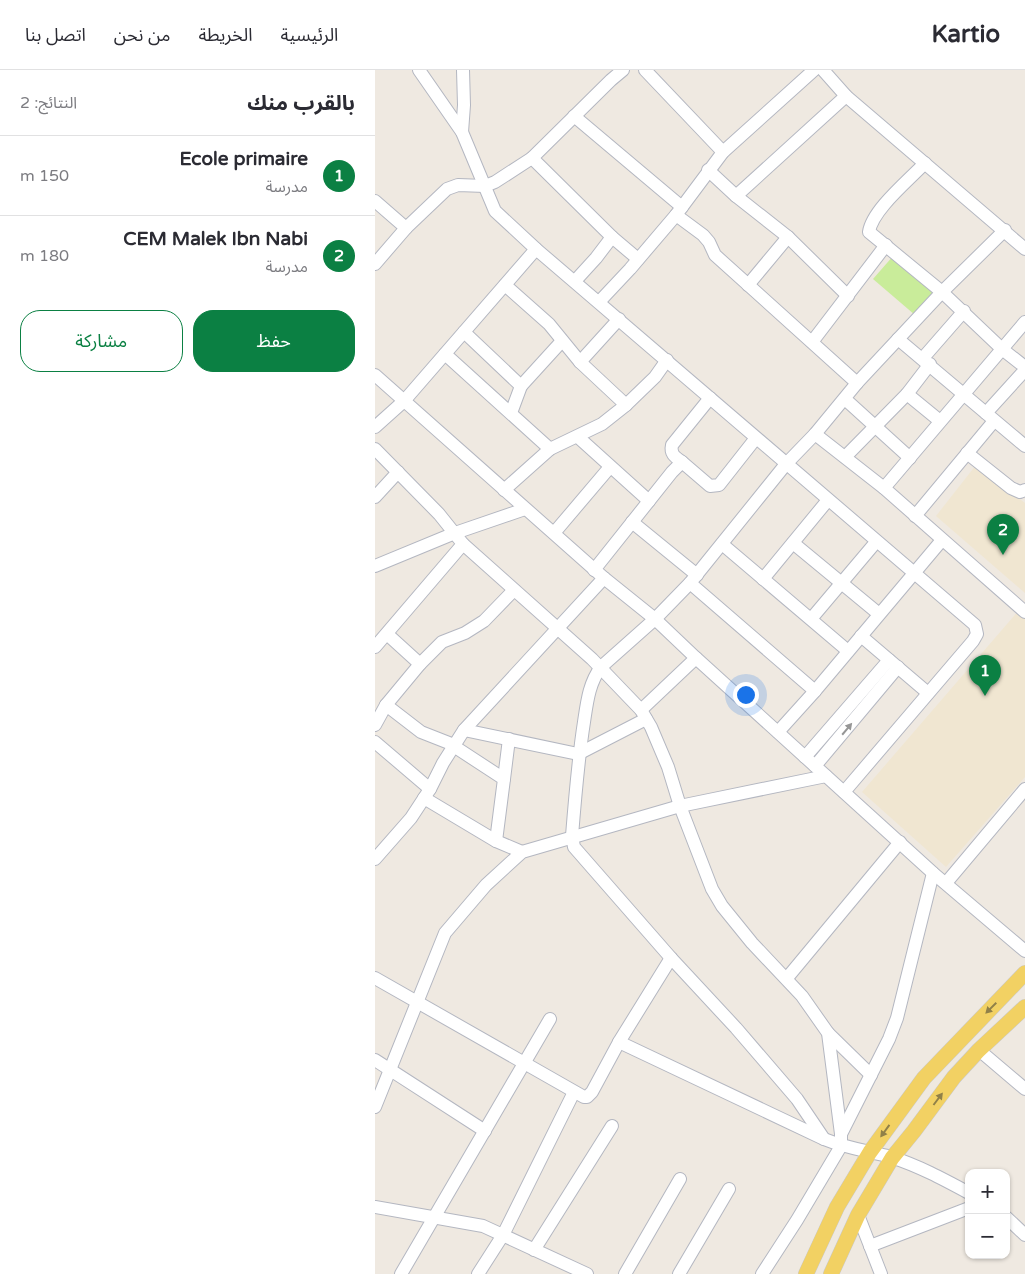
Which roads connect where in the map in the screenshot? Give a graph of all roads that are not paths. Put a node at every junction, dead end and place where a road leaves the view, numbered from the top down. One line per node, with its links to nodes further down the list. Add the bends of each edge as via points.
1 (419, 70): 9 (street)
2 (463, 70): 9 (street)
3 (623, 70): 8 (street)
4 (645, 70): 10 (street)
5 (815, 70): 10 (street)
6 (823, 70): 7 (street)
7 (846, 96): 12 (street); 15 (street)
8 (574, 116): 11 (street); 17 (street)
9 (462, 132): 14 (street)
10 (723, 152): 13 (street)
11 (532, 158): 14 (street); 20 (street)
12 (925, 163): 19 (street); 22 (street, via 880,210 870,226 869,232)
13 (708, 170): 15 (street); 17 (street)
14 (485, 186): 18 (street, via 458,185 447,189); 24 (street, via 495,211)
15 (736, 196): 21 (street)
16 (375, 201): 18 (street)
17 (679, 211): 25 (street); 29 (street, via 709,242 715,255)
18 (406, 228): 26 (street)
19 (1005, 230): 23 (street); 30 (street)
20 (612, 237): 25 (street); 27 (street)
21 (788, 237): 29 (street); 31 (street)
22 (886, 245): 30 (street); 31 (street)
23 (1025, 248)
24 (537, 249): 27 (street); 28 (street)
25 (638, 259): 32 (street)
26 (375, 264)
27 (575, 281): 32 (street)
28 (505, 285): 36 (street); 38 (street, via 549,324)
29 (749, 285): 39 (street)
30 (943, 292): 33 (street); 37 (street)
31 (848, 296): 39 (street)
32 (599, 302): 34 (street)
33 (964, 311): 40 (street); 43 (street)
34 (619, 319): 42 (street); 44 (street)
35 (1025, 322): 40 (street)
36 (464, 332): 41 (street); 48 (street)
37 (898, 338): 43 (street); 47 (street)
38 (562, 341): 44 (street); 48 (street)
39 (812, 342): 47 (street)
40 (1002, 349): 45 (street); 49 (street)
41 (445, 354): 53 (street); 55 (street)
42 (667, 360): 51 (street); 54 (street)
43 (926, 361): 49 (street); 50 (street)
44 (580, 362): 54 (street)
45 (1025, 369): 56 (street)
46 (375, 375): 53 (street)
47 (857, 383): 52 (street)
48 (521, 386): 55 (street)
49 (964, 393): 56 (street); 57 (street)
50 (907, 394): 57 (street); 59 (street)
51 (710, 398): 62 (street); 69 (street, via 672,445 673,454)
52 (845, 399): 59 (street); 60 (street)
53 (404, 401): 58 (street); 74 (street)
54 (626, 405): 61 (street, via 602,424)
55 (511, 413): 65 (street)
56 (990, 417): 63 (street); 66 (street)
57 (940, 421): 68 (street)
58 (375, 427)
59 (876, 427): 67 (street); 68 (street)
60 (815, 434): 67 (street); 70 (street)
61 (578, 436): 65 (street); 71 (street)
62 (756, 438): 69 (street, via 722,482 715,486 710,486); 70 (street)
63 (1025, 446)
64 (375, 449): 72 (street)
65 (550, 449): 74 (street)
66 (967, 454): 75 (street, via 1011,488 1020,492); 80 (street)
67 (845, 457): 73 (street)
68 (910, 458): 73 (street)
69 (682, 462): 78 (street)
70 (786, 464): 77 (street); 88 (street)
71 (610, 467): 78 (street); 83 (street)
72 (398, 472): 76 (street); 82 (street)
73 (884, 488): 80 (street)
74 (504, 490): 79 (street)
75 (1025, 490)
76 (375, 497)
77 (828, 500): 85 (street); 86 (street)
78 (649, 501): 81 (street)
79 (525, 508): 82 (street); 83 (street)
80 (915, 516): 84 (street)
81 (632, 522): 90 (street); 92 (street)
82 (455, 533): 87 (street); 89 (street)
83 (553, 534): 90 (street)
84 (941, 540): 91 (street); 96 (street)
85 (876, 542): 91 (street); 94 (street)
86 (793, 543): 93 (street); 94 (street)
87 (463, 544): 95 (street); 101 (street)
88 (722, 544): 92 (street); 93 (street)
89 (375, 566)
90 (599, 574): 98 (street); 100 (street)
91 (913, 574): 97 (street); 110 (street, via 977,630 973,641)
92 (693, 579): 98 (street); 109 (street)
93 (763, 579): 99 (street)
94 (841, 583): 97 (street); 99 (street)
95 (514, 590): 100 (street); 106 (street, via 484,621 442,642)
96 (1025, 612)
97 (879, 614): 102 (street)
98 (655, 619): 105 (street); 108 (street)
99 (811, 619): 104 (street)
100 (557, 628): 108 (street); 114 (street)
101 (387, 634): 103 (street); 106 (street)
102 (861, 636): 104 (street); 107 (street)
103 (375, 647)
104 (848, 651): 109 (street)
105 (696, 658): 112 (street); 115 (street)
106 (420, 664): 111 (street)
107 (894, 664): 110 (street); 120 (street); 121 (street, one-way to 107)
108 (601, 667): 112 (street); 119 (street, via 590,689)
109 (815, 691): 115 (street)
110 (928, 693): 125 (street)
111 (386, 705): 113 (street); 118 (street, via 421,732)
112 (643, 715): 119 (street); 127 (street, via 668,767)
113 (375, 725)
114 (464, 730): 116 (street); 118 (street)
115 (777, 732): 120 (street)
116 (509, 739): 119 (street); 123 (street)
117 (375, 742): 126 (street)
118 (453, 746): 123 (street); 126 (street)
119 (578, 754): 128 (street)
120 (805, 757): 121 (street)
121 (815, 766): 122 (street)
122 (826, 776): 125 (street); 127 (street)
123 (504, 779): 129 (street)
124 (1025, 789): 134 (street)
125 (844, 792): 130 (street)
126 (427, 794): 129 (street); 132 (street)
127 (680, 806): 128 (street); 139 (street, via 712,889 722,906 752,943)
128 (573, 836): 131 (street); 136 (street, via 574,847)
129 (496, 841): 131 (street)
130 (900, 842): 133 (street); 139 (street)
131 (522, 852): 140 (street, via 486,885 445,933)
132 (375, 859)
133 (933, 873): 134 (street); 149 (street, via 897,1018)
134 (946, 883): 135 (street)
135 (1025, 951)
136 (671, 958): 144 (street); 155 (street, via 737,1028)
137 (1025, 973): 157 (main road, one-way to 157, via 924,1078)
138 (375, 978): 140 (street)
139 (787, 978): 143 (street)
140 (417, 1001): 147 (street); 148 (street)
141 (1025, 1007): 145 (main road)
142 (550, 1019): 147 (street)
143 (827, 1033): 149 (street); 156 (street)
144 (619, 1042): 151 (street, via 590,1095 584,1097); 155 (street)
145 (979, 1050): 150 (street); 158 (main road, one-way to 145, via 954,1077)
146 (375, 1060): 148 (street)
147 (523, 1063): 151 (street); 154 (street)
148 (390, 1070): 152 (street); 154 (street)
149 (871, 1075): 156 (street)
150 (1025, 1089)
151 (574, 1092): 167 (street)
152 (375, 1107)
153 (612, 1126): 170 (street)
154 (485, 1131): 165 (street)
155 (824, 1138): 156 (street)
156 (841, 1140): 157 (street); 176 (street, via 797,1220)
157 (870, 1152): 158 (street); 177 (main road, via 837,1206)
158 (892, 1158): 161 (street, via 926,1170); 164 (main road)
159 (680, 1179): 174 (street)
160 (729, 1189): 175 (street)
161 (965, 1191)
162 (375, 1208): 165 (street)
163 (965, 1210): 169 (street)
164 (858, 1215): 169 (street); 178 (main road)
165 (434, 1217): 167 (street, via 483,1226); 171 (street)
166 (1010, 1221): 168 (street)
167 (503, 1235): 170 (street); 172 (street)
168 (1025, 1235)
169 (870, 1246): 179 (street)
170 (534, 1250): 173 (street)
171 (401, 1274)
172 (478, 1274)
173 (587, 1274)
174 (625, 1274)
175 (679, 1274)
176 (762, 1274)
177 (806, 1274)
178 (831, 1274)
179 (881, 1274)

